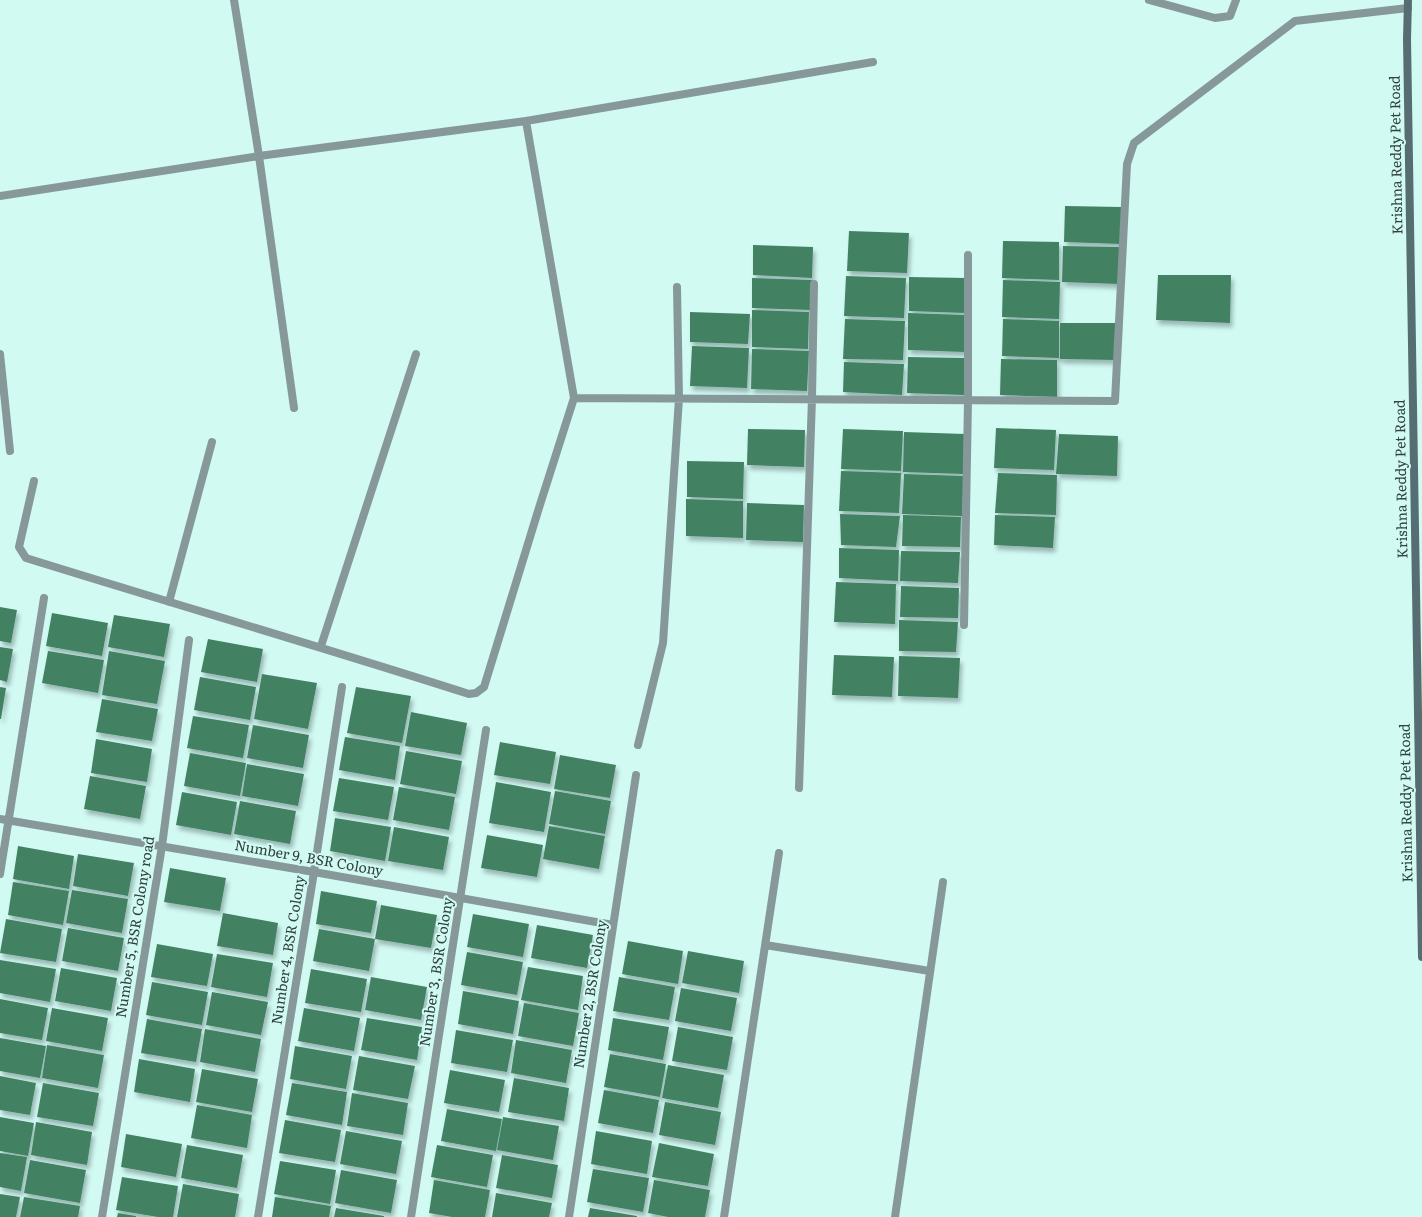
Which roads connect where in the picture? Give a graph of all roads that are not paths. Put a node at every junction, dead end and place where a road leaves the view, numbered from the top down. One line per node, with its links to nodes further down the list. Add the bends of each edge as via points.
1 (234, 0): 7 (street)
2 (1149, 0): 3 (street, via 1215,18 1230,16)
3 (1236, 0)
4 (1408, 4): 17 (street, via 1295,21 1134,143 1127,164 1115,401); 41 (main road, Krishna Reddy Pet Road)
5 (873, 62): 6 (street)
6 (526, 121): 7 (street); 14 (street)
7 (259, 156): 8 (street); 18 (street)
8 (0, 196)
9 (968, 255): 17 (street)
10 (814, 284): 16 (street)
11 (677, 286): 15 (street)
12 (0, 354): 20 (street)
13 (416, 354): 26 (street)
14 (574, 398): 15 (street); 26 (street, via 484,687 470,694)
15 (679, 398): 16 (street); 29 (street, via 663,643)
16 (812, 398): 17 (street); 31 (street)
17 (968, 401): 24 (street)
18 (294, 408)
19 (212, 442): 23 (street)
20 (10, 451)
21 (34, 481): 23 (street, via 19,547 26,558)
22 (44, 598): 32 (street)
23 (169, 602): 26 (street)
24 (964, 625)
25 (189, 640): 33 (street, Number 5, BSR Colony road)
26 (321, 646)
27 (342, 687): 35 (street, Number 4, BSR Colony)
28 (486, 730): 38 (street, Number 3, BSR Colony)
29 (638, 745)
30 (636, 774): 39 (street, Number 2, BSR Colony)
31 (799, 788)
32 (4, 820): 33 (street, Number 9, BSR Colony); 36 (street)
33 (162, 846): 35 (street, Number 9, BSR Colony); 43 (street, Number 5, BSR Colony road)
34 (779, 853): 40 (street)
35 (314, 872): 38 (street, Number 9, BSR Colony); 44 (street, Number 4, BSR Colony)
36 (0, 874)
37 (942, 882): 42 (street)
38 (460, 898): 39 (street, Number 9, BSR Colony); 45 (street, Number 3, BSR Colony)
39 (613, 926): 46 (street, Number 2, BSR Colony)
40 (765, 945): 42 (street); 47 (street)
41 (1422, 957)
42 (930, 971): 48 (street)
43 (102, 1217)
44 (258, 1217)
45 (411, 1217)
46 (569, 1217)
47 (724, 1217)
48 (895, 1217)

